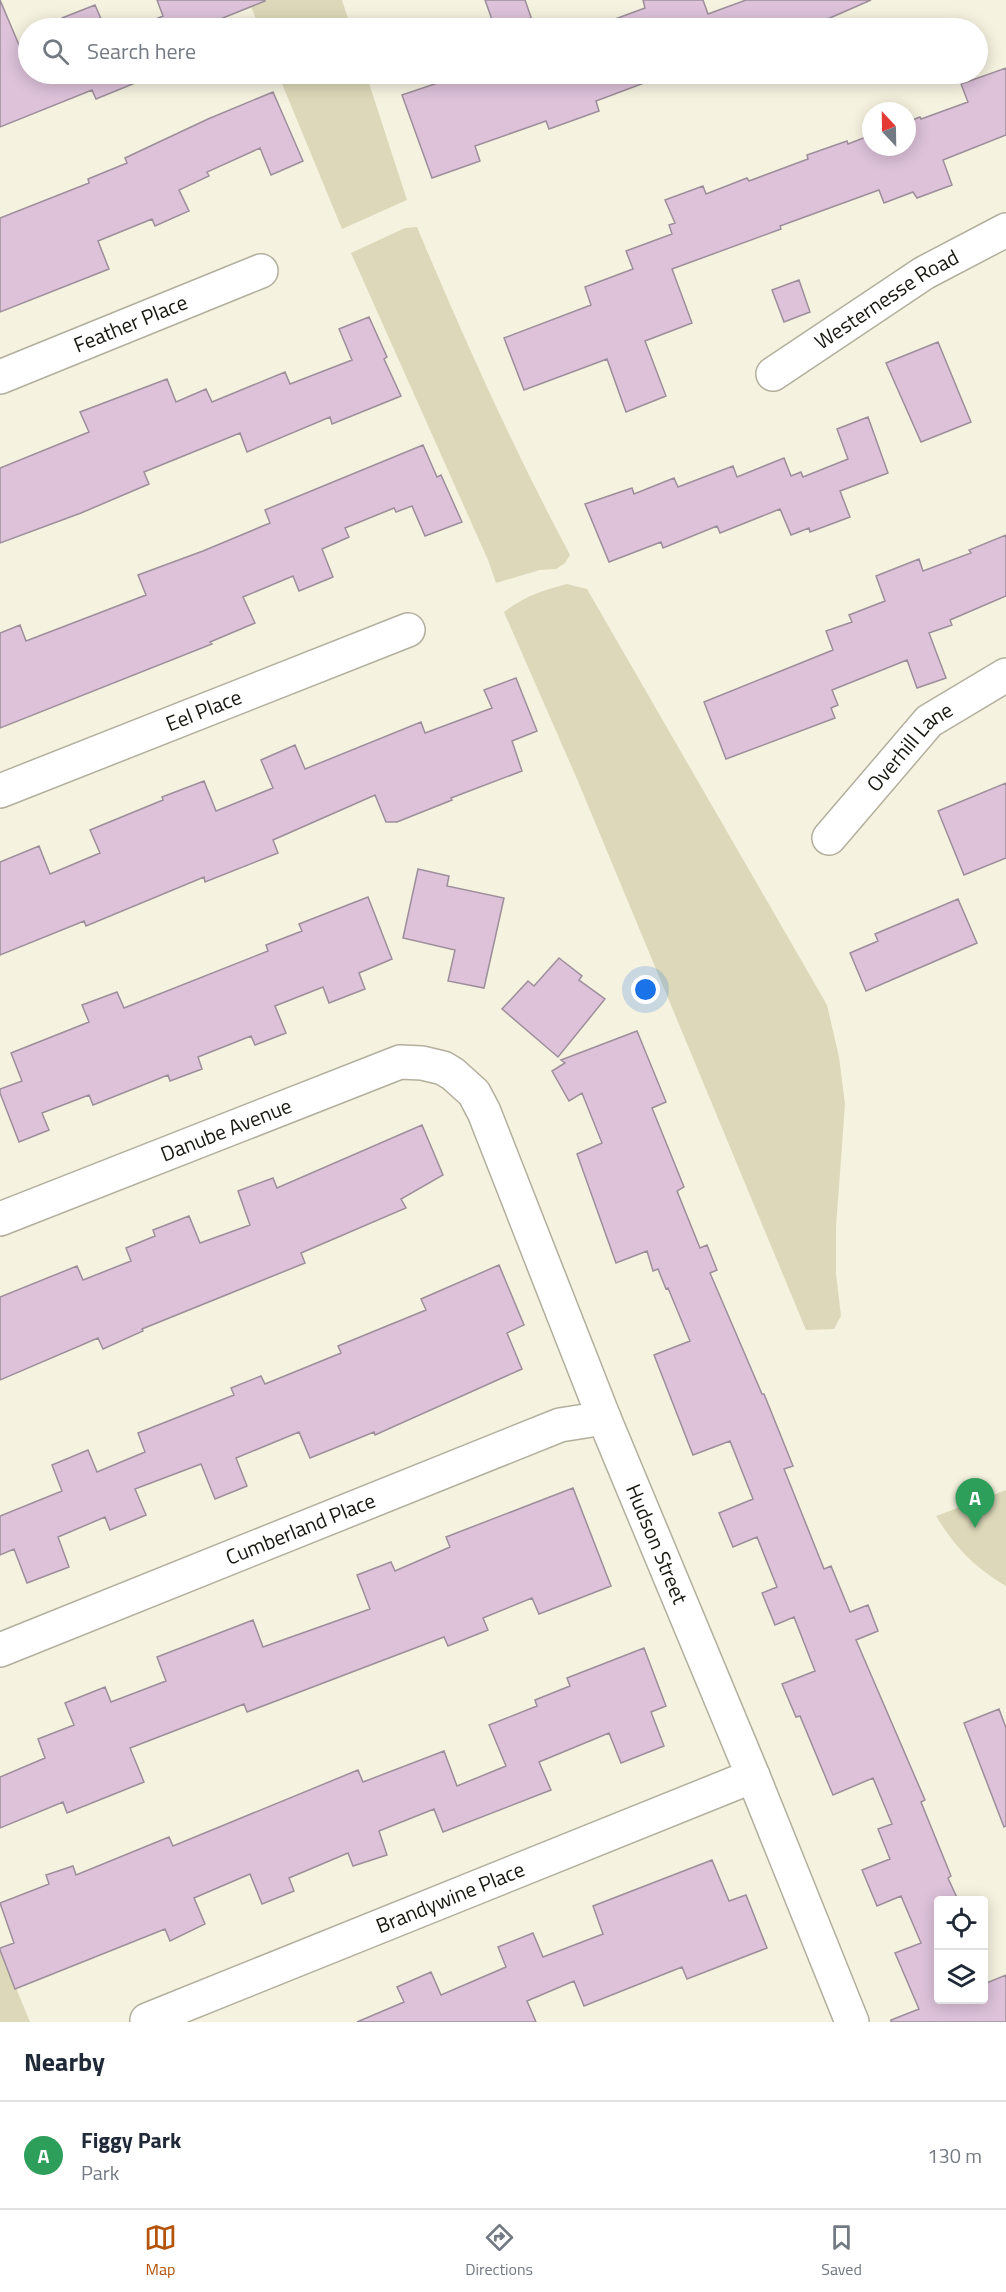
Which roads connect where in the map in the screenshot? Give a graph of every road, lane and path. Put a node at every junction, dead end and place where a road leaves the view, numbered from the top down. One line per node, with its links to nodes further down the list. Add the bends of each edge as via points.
1 (1006, 230): 3 (street, Westernesse Road, via 924,273)
2 (261, 271): 4 (street, Feather Place)
3 (773, 374)
4 (0, 377)
5 (408, 630): 7 (street, Eel Place)
6 (1006, 675): 8 (street, Overhill Lane, via 929,721)
7 (0, 791)
8 (829, 838)
9 (453, 1074): 10 (street, Danube Avenue, via 422,1063 400,1062); 11 (street, Hudson Street, via 474,1093 484,1112)
10 (0, 1219)
11 (604, 1418): 12 (street, Cumberland Place, via 560,1425); 13 (street, Hudson Street)
12 (0, 1650)
13 (753, 1776): 14 (street, Brandywine Place); 15 (street, Hudson Street)
14 (147, 2020)
15 (852, 2022)

